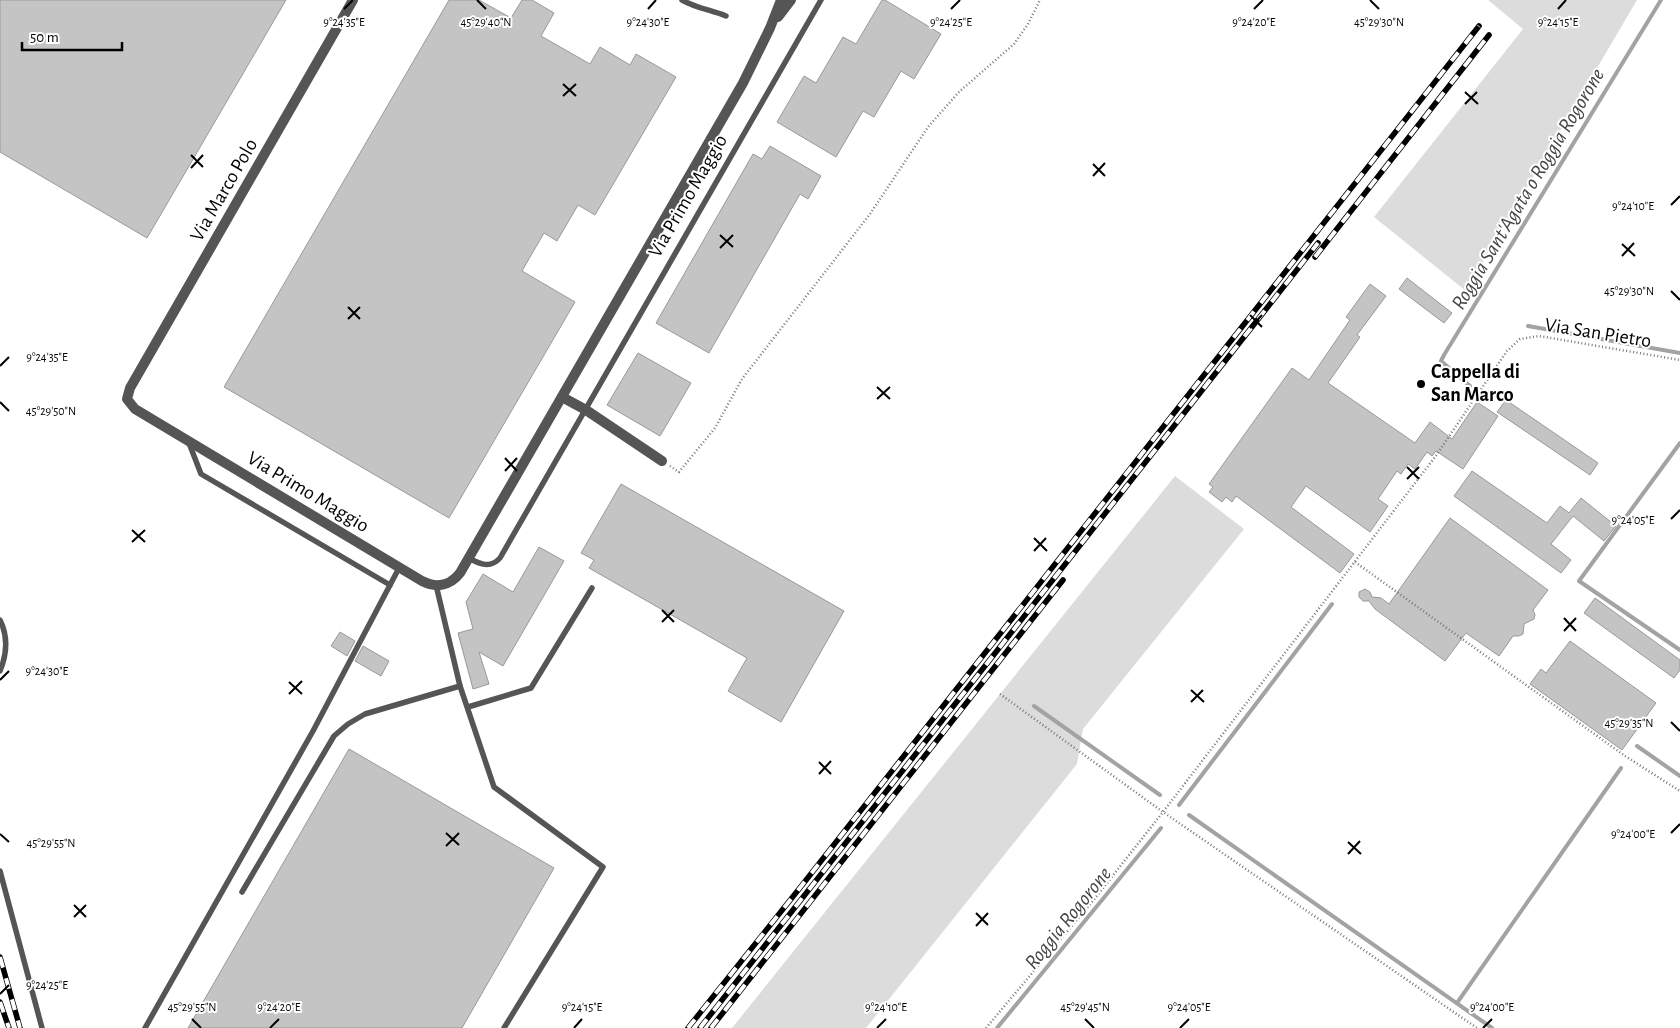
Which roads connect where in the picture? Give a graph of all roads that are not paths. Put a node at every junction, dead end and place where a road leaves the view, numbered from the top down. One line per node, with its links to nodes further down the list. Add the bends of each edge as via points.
1 (354, 0): 9 (street, Via Marco Polo, via 133,383)
2 (682, 0): 6 (lane)
3 (780, 0): 7 (street, Via Primo Maggio)
4 (791, 0): 7 (street, Via Primo Maggio)
5 (821, 0): 10 (lane, Via Primo Maggio)
6 (726, 16)
7 (770, 28): 8 (street, Via Primo Maggio, via 743,83)
8 (562, 397): 10 (street); 13 (street, Via Primo Maggio)
9 (127, 399): 11 (street, Via Primo Maggio, via 135,409)
10 (586, 410): 12 (street); 13 (lane, Via Primo Maggio, via 498,560 486,565)
11 (189, 441): 14 (street, Via Primo Maggio); 15 (lane, via 201,474)
12 (662, 461)
13 (468, 558): 16 (street, Via Primo Maggio, via 455,579)
14 (399, 568): 15 (lane); 16 (street, Via Primo Maggio)
15 (390, 585): 25 (lane, via 313,731)
16 (436, 585): 20 (lane)
17 (592, 588): 21 (lane, via 531,688)
18 (0, 620): 19 (lane, via 6,638)
19 (0, 671)
20 (460, 686): 21 (lane); 23 (lane, via 366,714 334,736)
21 (468, 707): 26 (lane, via 494,787 603,867)
22 (0, 871): 24 (lane)
23 (242, 892)
24 (42, 1028)
25 (145, 1028)
26 (504, 1028)

